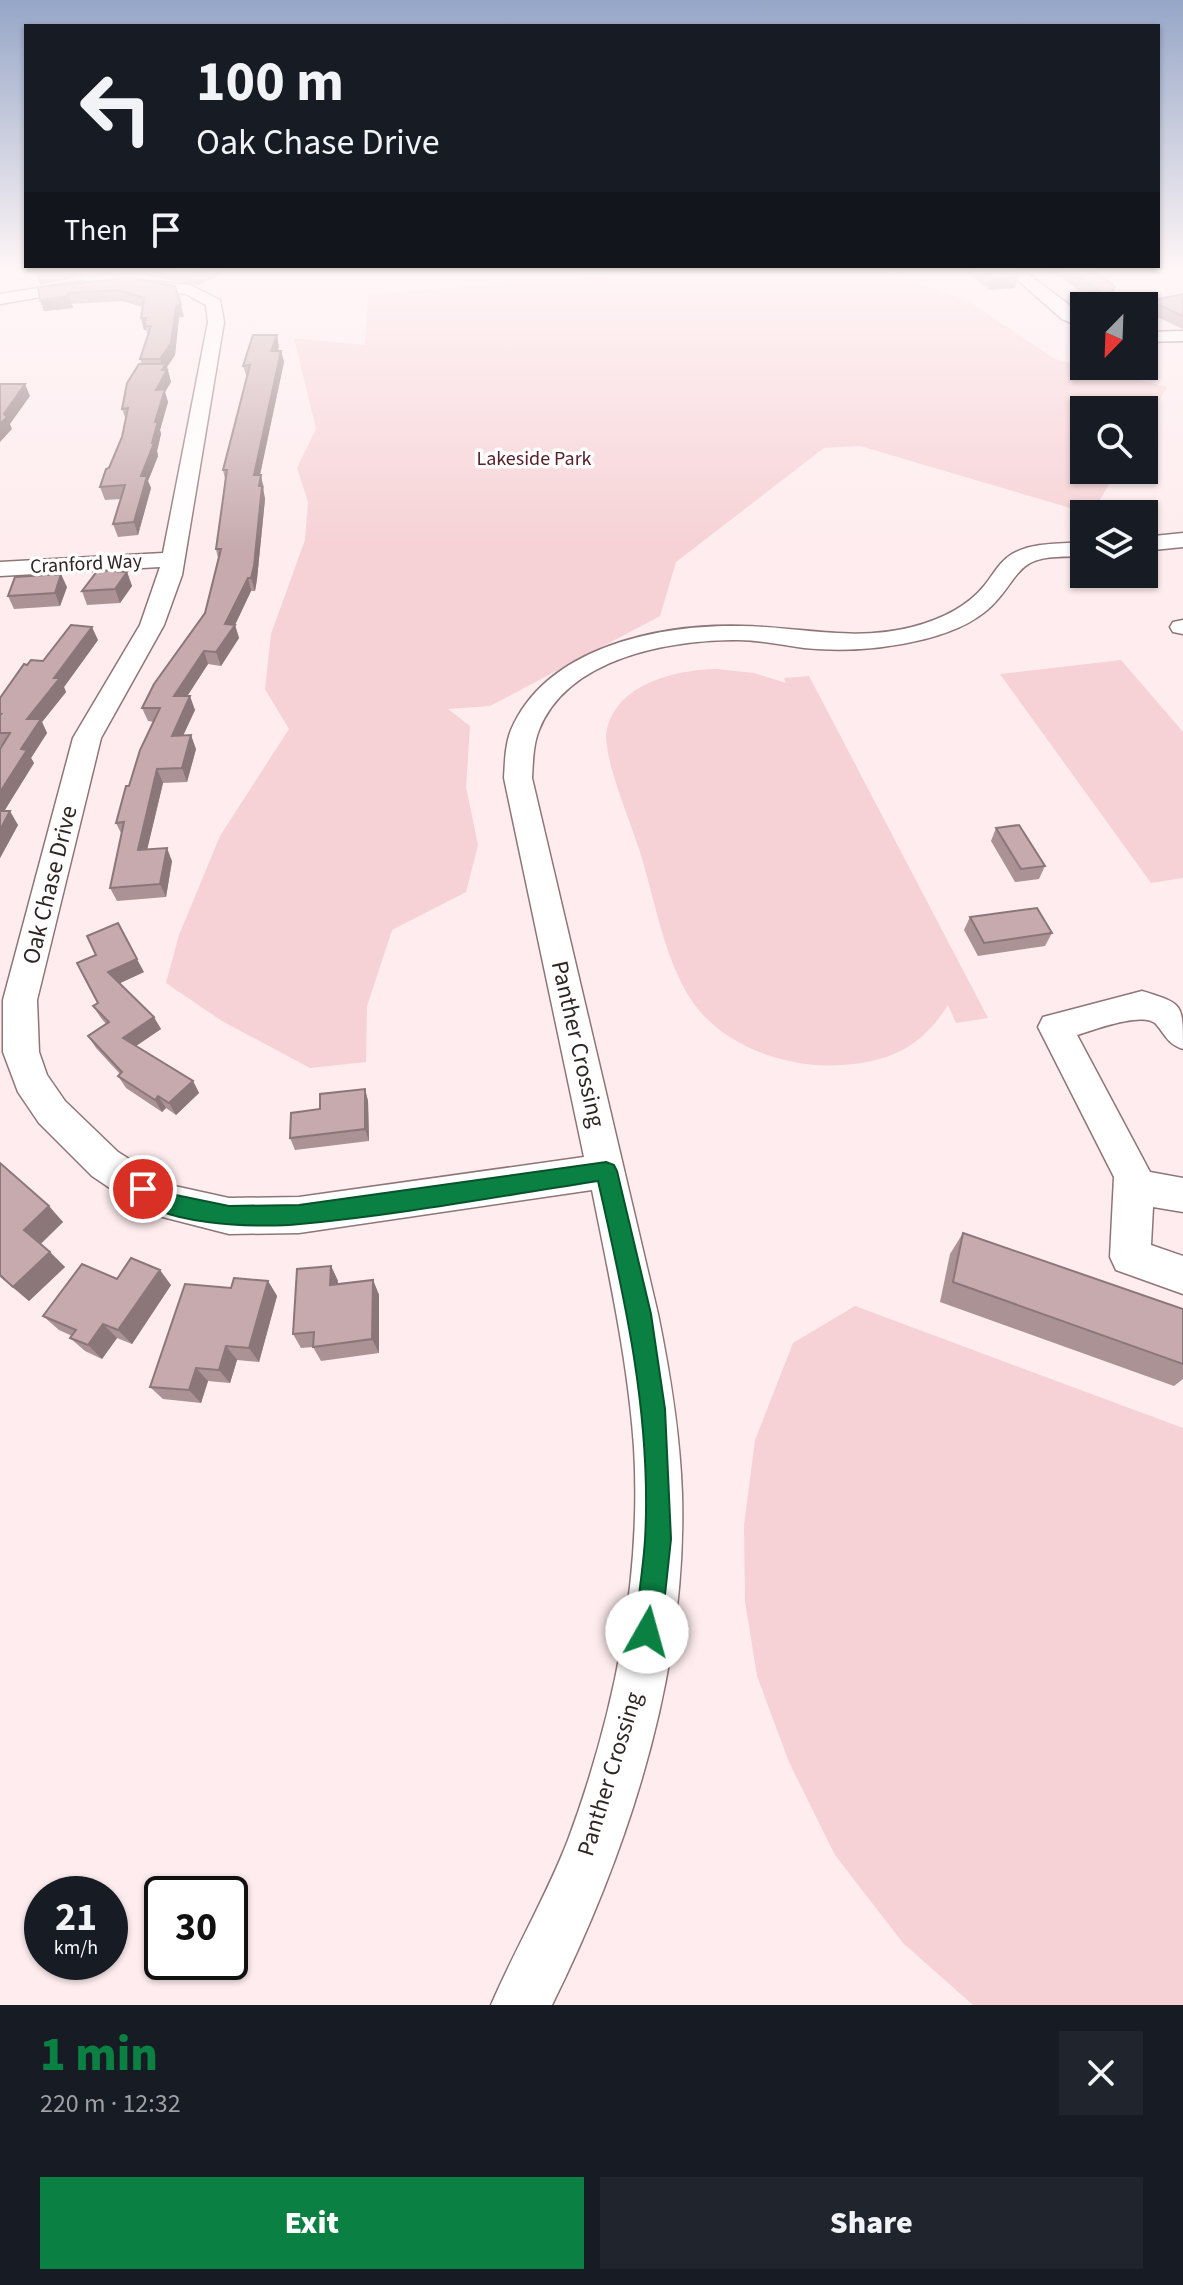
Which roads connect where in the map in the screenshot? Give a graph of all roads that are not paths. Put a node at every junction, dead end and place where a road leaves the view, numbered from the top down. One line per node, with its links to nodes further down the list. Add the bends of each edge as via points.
1 (208, 365): 5 (street, Oak Chase Drive)
2 (1183, 540): 3 (street)
3 (1158, 543)
4 (1070, 551): 8 (street, Panther Crossing, via 1024,557 978,606 948,625 918,634 855,643 739,633 666,637 596,661 555,688 540,706 526,727 518,778)
5 (173, 559): 6 (street, Cranford Way); 8 (street, Oak Chase Drive, via 152,625 87,738 20,1000 21,1052 31,1081 52,1112 105,1164 161,1201 229,1216 299,1215)
6 (0, 569)
7 (1183, 1035): 9 (street, via 1165,1011 1142,1004 1055,1027)
8 (606, 1171): 12 (street, Panther Crossing, via 640,1314 651,1393 658,1539 630,1722 605,1807 551,1948)
9 (1135, 1187): 10 (street); 11 (street, via 1130,1257)
10 (1183, 1195)
11 (1183, 1275)
12 (521, 2005)

